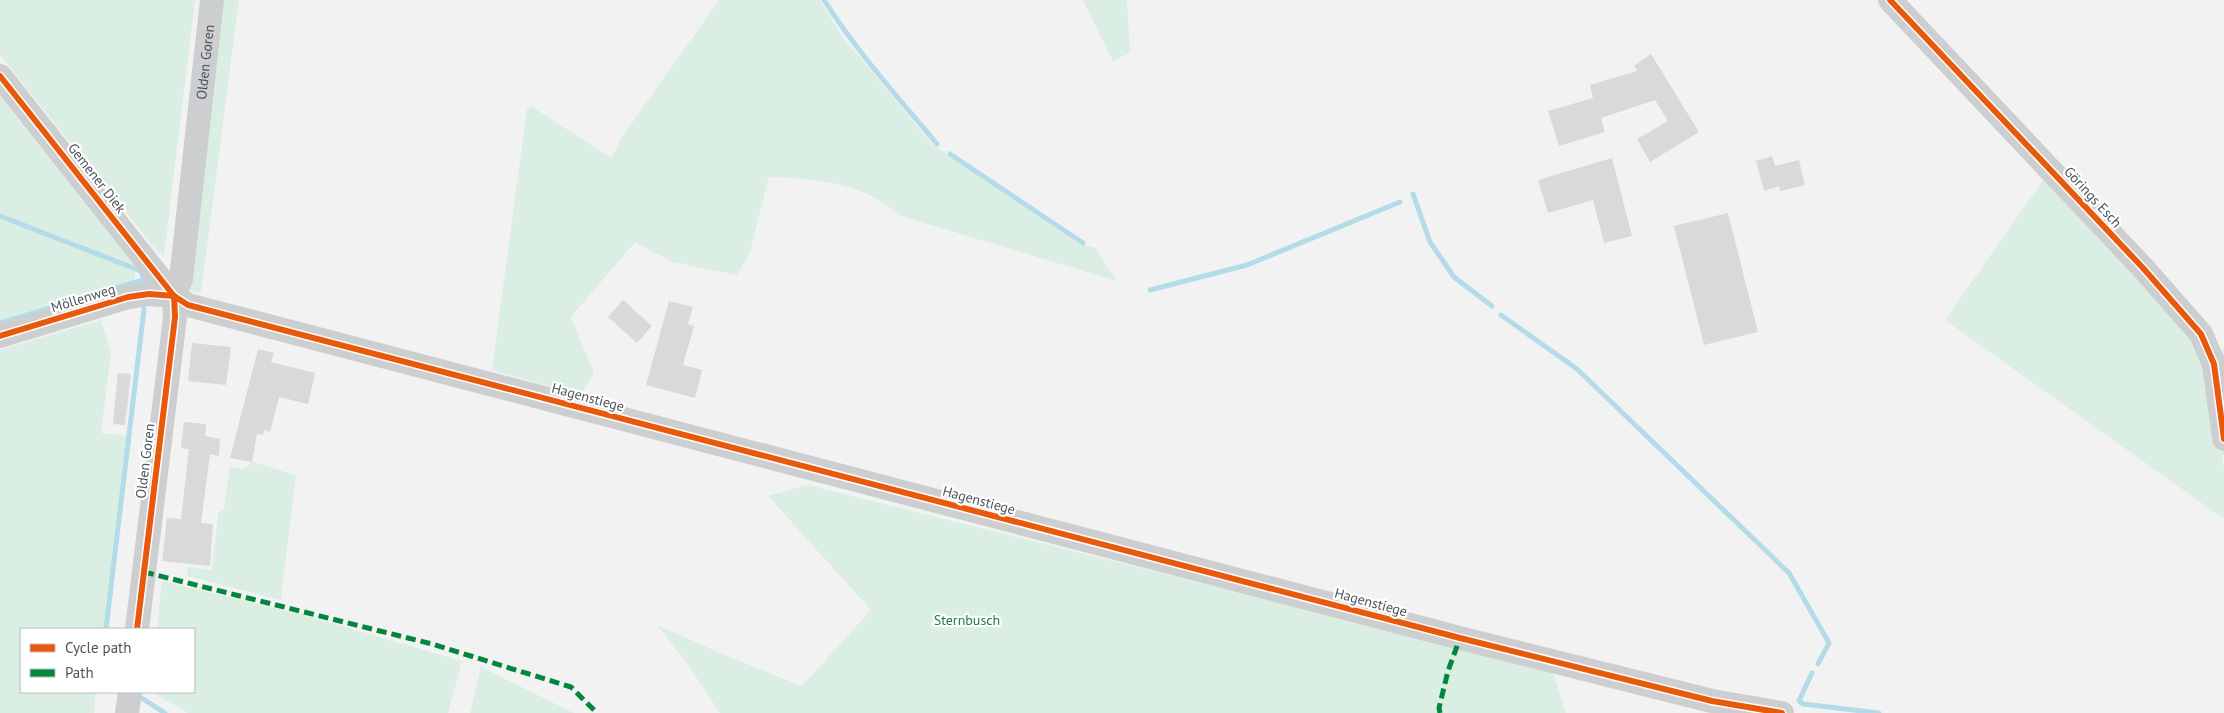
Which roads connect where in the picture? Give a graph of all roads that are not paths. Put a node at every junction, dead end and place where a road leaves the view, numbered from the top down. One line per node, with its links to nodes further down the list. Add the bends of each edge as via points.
1 (212, 0): 4 (street, Olden Goren, via 181,279)
2 (1890, 0): 6 (street, Görings Esch, via 2143,268 2201,334 2214,364)
3 (0, 76): 4 (street, Gemener Diek)
4 (174, 296): 5 (street, Möllenweg, via 144,295); 7 (street, Olden Goren, via 175,317); 10 (street, Hagenstiege, via 188,305 1021,524 1693,696)
5 (0, 336)
6 (2224, 440)
7 (137, 628)
8 (130, 693): 9 (street)
9 (127, 713)
10 (1782, 713)

